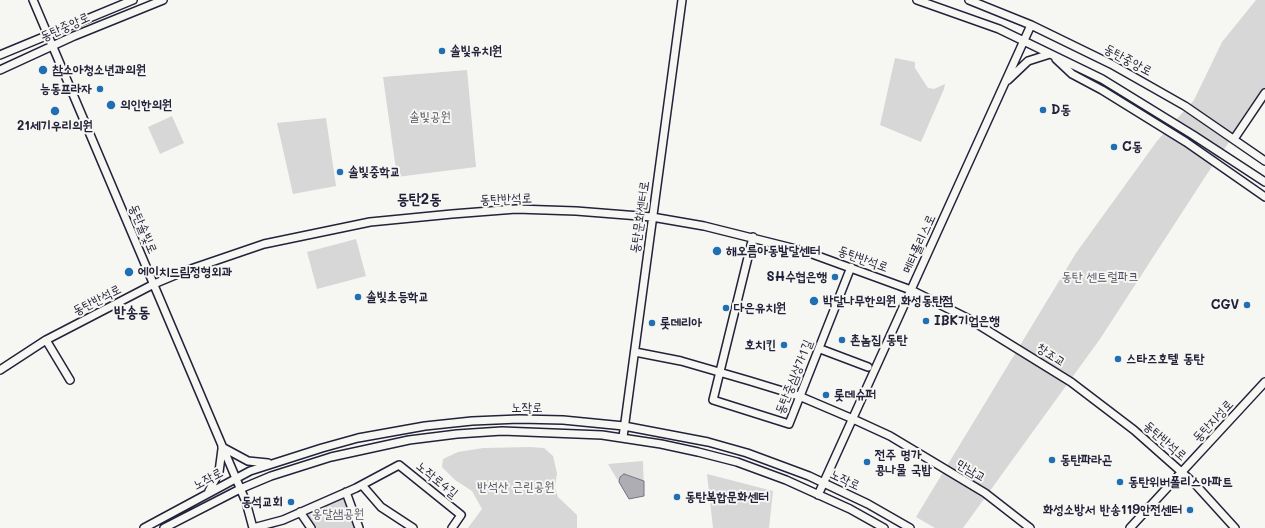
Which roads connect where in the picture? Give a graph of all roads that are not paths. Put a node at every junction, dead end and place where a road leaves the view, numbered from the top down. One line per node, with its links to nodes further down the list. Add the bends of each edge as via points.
1 (33, 0): 8 (street, 동탄솔빛로)
2 (133, 0): 8 (street, 동탄중앙로)
3 (163, 0): 10 (street, 동탄중앙로)
4 (682, 0): 20 (street, 동탄문화센터로)
5 (917, 0): 9 (street)
6 (970, 0): 7 (street, 동탄중앙로)
7 (1031, 25): 9 (street, 메타폴리스로); 16 (street, 동탄중앙로, via 1157,89)
8 (47, 34): 10 (street, 동탄솔빛로); 11 (street, 동탄중앙로)
9 (1024, 40): 12 (street); 14 (street, 메타폴리스로)
10 (53, 45): 13 (street, 동탄중앙로); 23 (street, 동탄솔빛로)
11 (0, 54)
12 (1050, 54): 14 (street, via 1028,61); 18 (street, via 1116,87); 19 (street, via 1072,74 1186,142)
13 (0, 70)
14 (1005, 83): 24 (street, 메타폴리스로)
15 (1265, 93): 16 (street)
16 (1234, 139): 17 (street, 동탄중앙로)
17 (1265, 160)
18 (1265, 182)
19 (1265, 197)
20 (652, 217): 21 (street, 동탄반석로); 23 (street, 동탄반석로, via 516,210 370,222 264,244); 28 (street, 동탄문화센터로)
21 (753, 237): 22 (street, 동탄반석로); 31 (street, 동탄중심상가1길)
22 (851, 267): 24 (street, 동탄반석로); 35 (street, 동탄중심상가1길)
23 (154, 284): 25 (street, 동탄반석로); 43 (street, 동탄솔빛로)
24 (911, 290): 26 (street, 동탄반석로, via 969,319); 36 (street, 메타폴리스로)
25 (46, 340): 30 (street, 동탄반석로); 32 (street)
26 (1018, 348): 33 (street, 창조교)
27 (823, 350): 29 (street)
28 (634, 352): 31 (street, 만남교); 38 (street, 동탄문화센터로)
29 (868, 367)
30 (0, 370)
31 (721, 372): 35 (street, 만남교); 35 (street, 동탄중심상가1길, via 713,400 789,424)
32 (70, 380)
33 (1071, 382): 46 (street, 동탄반석로, via 1134,430)
34 (1265, 382): 46 (street, 동탄지성로)
35 (799, 396): 36 (street, 만남교)
36 (852, 419): 50 (street, 메타폴리스로); 66 (street, 만남교, via 890,436 985,493)
37 (586, 422): 38 (street, 노작로); 40 (street, via 589,428); 44 (street, 노작로, via 519,420 425,426 358,438)
38 (624, 426): 39 (street, 노작로); 41 (street, 동탄문화센터로)
39 (664, 432): 42 (street, via 659,438); 45 (street, 노작로, via 721,446)
40 (584, 433): 41 (street, 노작로); 47 (street, 노작로, via 502,431 432,437 350,452)
41 (623, 437): 42 (street, 노작로)
42 (661, 444): 49 (street, 노작로, via 730,460)
43 (222, 446): 44 (street, via 248,461); 48 (street, 동탄솔빛로); 54 (street, via 219,472)
44 (271, 464): 47 (street, via 268,471); 48 (street, 노작로)
45 (791, 469): 49 (street, via 792,476); 50 (street, 노작로)
46 (1182, 472): 67 (street, 동탄지성로); 68 (street, 동탄반석로)
47 (273, 475): 52 (street, 노작로)
48 (236, 478): 52 (street, 동탄솔빛로); 54 (street, 노작로)
49 (786, 480): 55 (street, 노작로)
50 (824, 483): 55 (street, 메타폴리스로); 65 (street, 노작로)
51 (362, 485): 53 (street, 노작로4길); 62 (street, via 381,507); 63 (street, 노작로4길, via 399,465 461,515)
52 (240, 489): 56 (street, 노작로); 57 (street, 노작로4길, via 253,528 283,520)
53 (346, 492): 57 (street, 노작로4길); 61 (street)
54 (208, 493): 56 (street, via 212,492 215,495); 58 (street, 노작로)
55 (818, 495): 64 (street, 노작로)
56 (212, 503): 59 (street, 노작로)
57 (300, 512): 60 (street)
58 (144, 528)
59 (164, 528)
60 (311, 528)
61 (359, 528)
62 (413, 528)
63 (452, 528)
64 (884, 528)
65 (910, 528)
66 (1030, 528)
67 (1130, 528)
68 (1235, 528)

